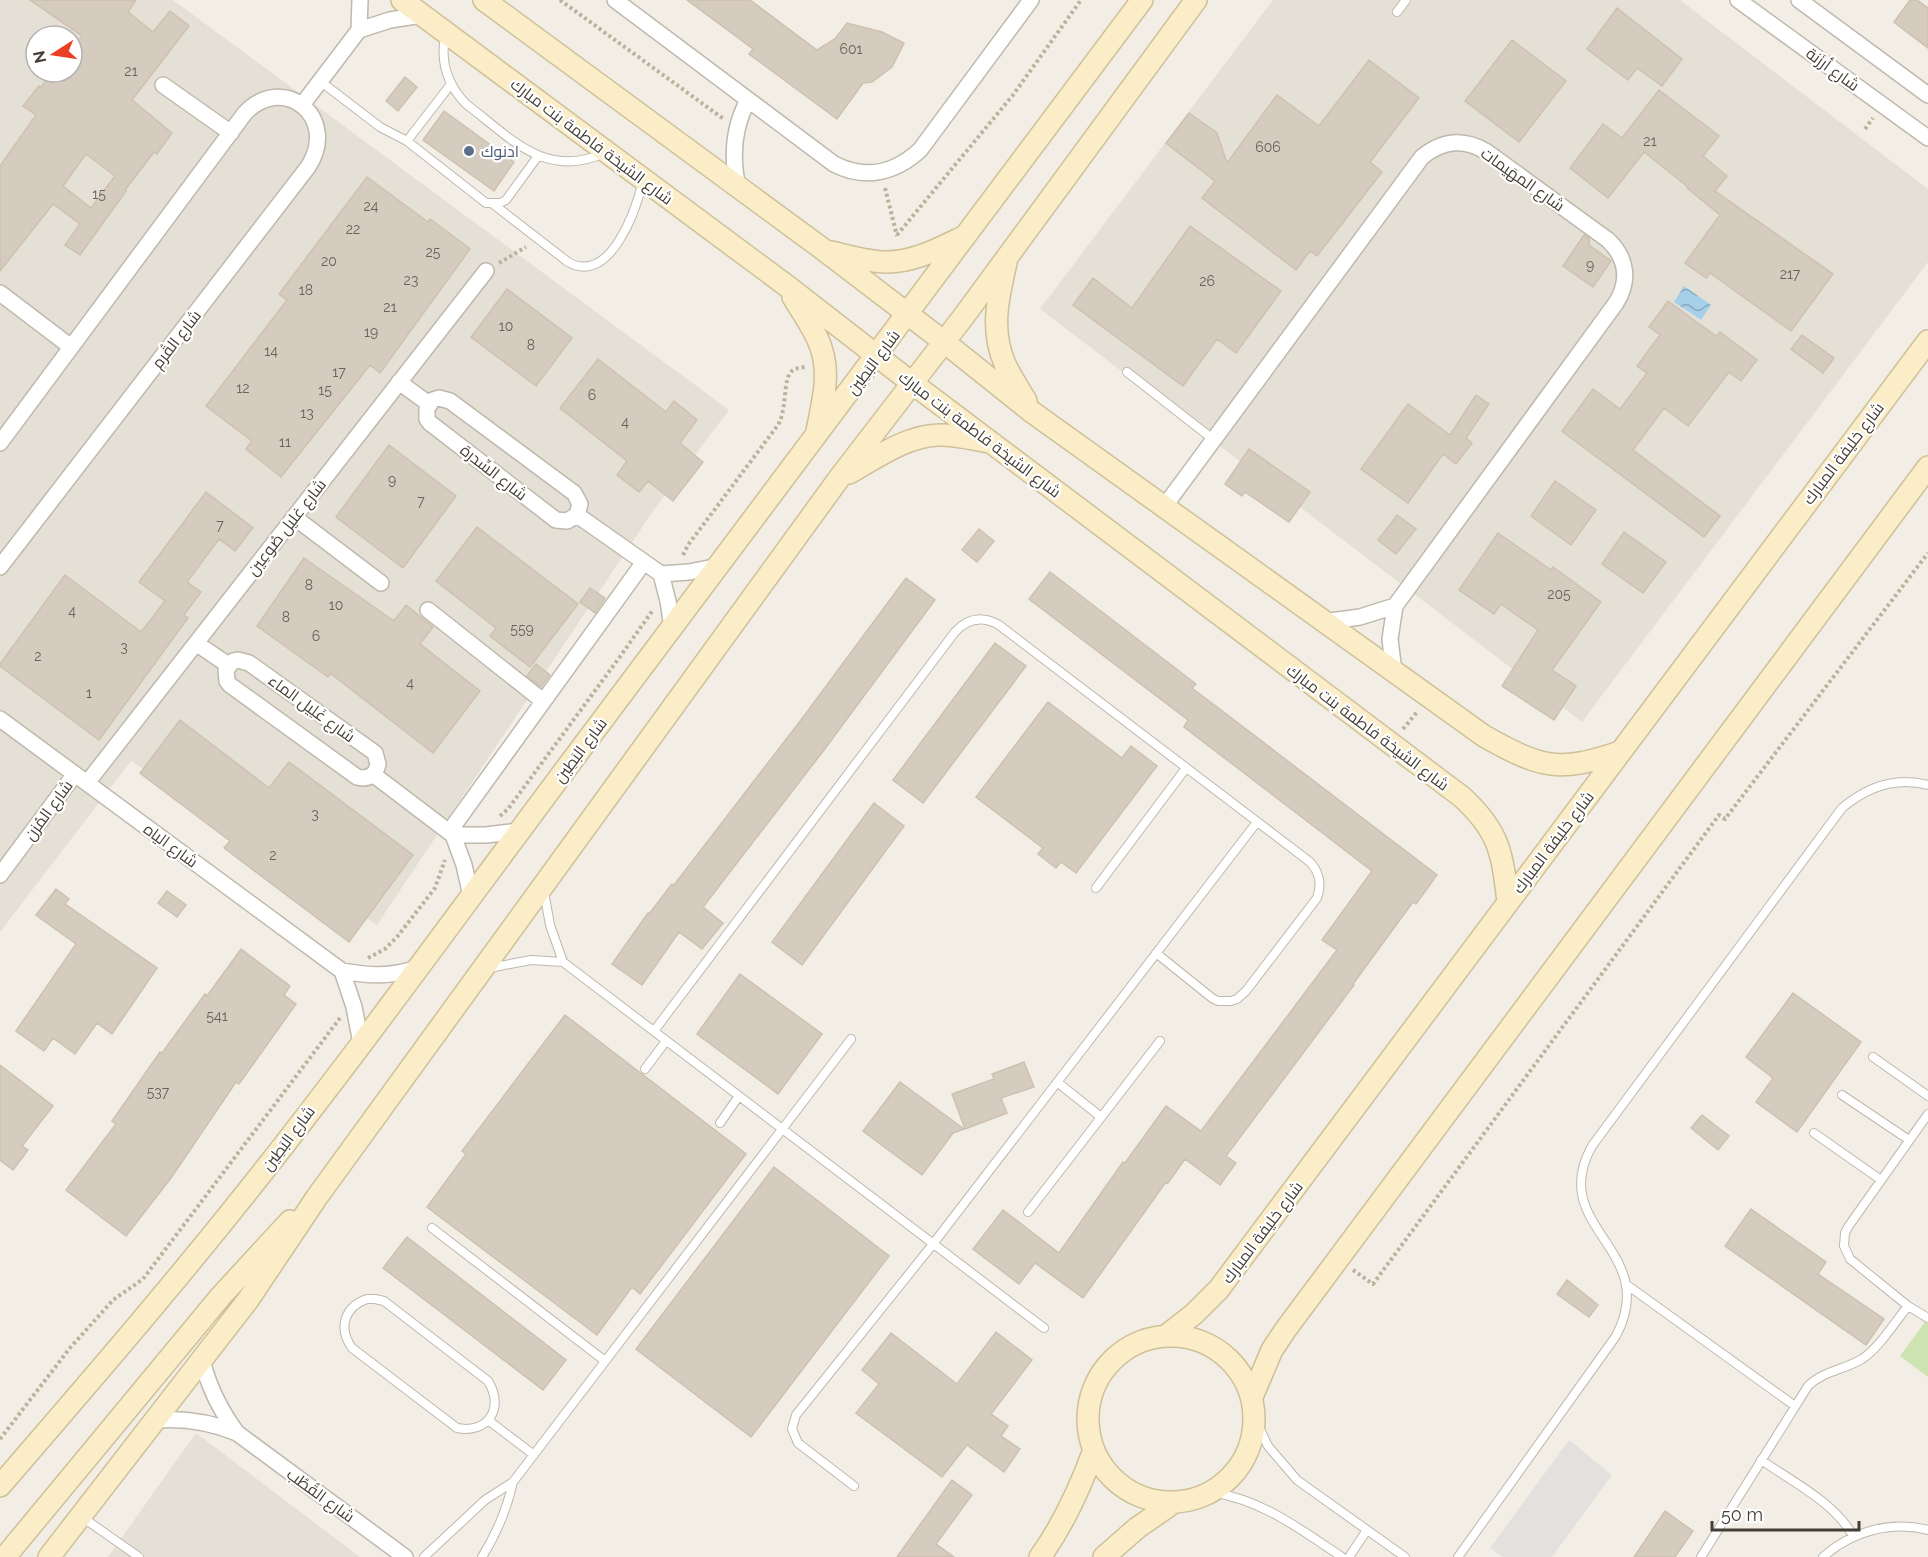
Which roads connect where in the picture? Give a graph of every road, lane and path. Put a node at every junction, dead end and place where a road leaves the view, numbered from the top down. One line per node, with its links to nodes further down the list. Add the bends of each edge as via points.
1 (360, 0): 16 (street)
2 (402, 0): 15 (main road, شارع الشيخة فاطمة بنت مبارك)
3 (484, 0): 32 (main road)
4 (560, 0): 24 (path)
5 (615, 0): 22 (street)
6 (1030, 0): 30 (street, via 920,150 903,164)
7 (1081, 0): 34 (path, via 1013,95)
8 (1142, 0): 35 (main road, شارع البَطِين)
9 (1196, 0): 39 (main road)
10 (1406, 0): 14 (lane)
11 (1738, 0): 26 (street, شارع أرزَنة)
12 (1799, 0): 13 (street)
13 (1816, 5): 21 (street)
14 (1397, 12)
15 (422, 15): 16 (street); 17 (main road, شارع الشيخة فاطمة بنت مبارك)
16 (359, 30): 18 (street)
17 (446, 32): 19 (lane, via 443,59); 28 (main road, شارع الشيخة فاطمة بنت مبارك)
18 (320, 81): 23 (street); 27 (lane, via 380,127)
19 (451, 84): 27 (lane); 29 (lane, via 466,104)
20 (163, 85): 25 (street)
21 (1928, 95)
22 (748, 100): 30 (street, via 834,164 857,173); 32 (street, via 734,142)
23 (302, 105): 25 (street, via 276,97 259,102 245,113); 66 (street, شارع القُرم, via 314,118 319,135 317,153 308,167)
24 (727, 121)
25 (231, 133): 46 (street)
26 (1928, 138)
27 (407, 141): 33 (lane, via 480,200)
28 (606, 152): 29 (lane, via 588,160 568,162); 31 (main road, شارع الشيخة فاطمة بنت مبارك)
29 (538, 156): 33 (lane, via 511,195)
30 (881, 172): 34 (path)
31 (644, 180): 33 (lane, via 632,219 621,237 602,261 587,267 568,262); 41 (main road, شارع الشيخة فاطمة بنت مبارك)
32 (738, 187): 38 (main road)
33 (493, 204)
34 (897, 235): 36 (path)
35 (968, 235): 38 (main road, via 901,261 862,259); 43 (main road, شارع البَطِين)
36 (898, 241)
37 (528, 246): 40 (path)
38 (824, 250): 43 (main road)
39 (1008, 254): 45 (main road); 53 (main road, via 996,310 996,334 1007,367)
40 (486, 271): 50 (street, شارع غليل صُوعِين)
41 (787, 286): 47 (main road, شارع الشيخة فاطمة بنت مبارك); 54 (main road, via 817,338 824,362 824,397)
42 (0, 293): 46 (street)
43 (909, 314): 45 (main road); 47 (main road, شارع البَطِين)
44 (1928, 340): 80 (main road, شارع خليفة المبارك)
45 (943, 341): 51 (main road); 53 (main road)
46 (71, 347): 56 (street)
47 (877, 356): 51 (main road, شارع الشيخة فاطمة بنت مبارك); 54 (main road, شارع البَطِين)
48 (811, 365): 67 (path, via 790,372 785,410 778,425 680,561)
49 (1127, 372): 55 (lane)
50 (399, 382): 52 (street); 62 (street, شارع غليل صُوعِين)
51 (912, 383): 57 (main road, شارع الشيخة فاطمة بنت مبارك); 59 (main road)
52 (429, 404): 61 (street, شارع السِّدرة, via 439,398 450,401 574,494 580,504); 61 (street, شارع السِّدرة, via 426,414 430,423 551,516 567,521)
53 (1032, 412): 60 (main road)
54 (816, 437): 65 (main road, شارع البَطِين)
55 (1214, 440): 60 (street, شارع المهَيمات); 69 (street, شارع المهَيمات, via 1422,157 1439,146 1459,142 1478,147 1608,240 1620,253 1625,270 1620,296)
56 (0, 443)
57 (992, 443): 59 (main road, via 952,435 925,436); 79 (main road, شارع الشيخة فاطمة بنت مبارك)
58 (1928, 467): 122 (main road)
59 (840, 477): 90 (main road)
60 (1164, 507): 71 (main road)
61 (577, 515): 64 (street)
62 (294, 517): 68 (street); 73 (street, شارع غليل صُوعِين)
63 (1928, 553): 122 (path, via 1725,819 1719,815 1373,1284)
64 (644, 562): 67 (street); 77 (street)
65 (719, 566): 67 (street); 72 (main road, شارع البَطِين)
66 (0, 567)
67 (661, 574): 72 (street); 85 (path, via 659,601 508,809)
68 (381, 583)
69 (1395, 606): 71 (street, via 1360,617); 75 (street, شارع المهَيمات, via 1390,639)
70 (428, 610): 77 (street)
71 (1323, 622): 75 (main road)
72 (672, 628): 87 (main road, شارع البَطِين)
73 (196, 643): 74 (street, شارع غَلِيل الماء); 83 (street, شارع غليل صُوعِين)
74 (228, 665): 82 (street, شارع غَلِيل الماء, via 225,675 230,685 357,777); 82 (street, شارع غَلِيل الماء, via 238,660 249,663 375,753 378,764)
75 (1394, 672): 76 (main road)
76 (1429, 698): 79 (path); 80 (main road, via 1484,736 1540,763 1588,763)
77 (543, 701): 88 (street)
78 (0, 719): 83 (street, شارع الياه)
79 (1391, 744): 93 (main road, شارع الشيخة فاطمة بنت مبارك, via 1462,798 1486,822 1500,852)
80 (1620, 752): 93 (main road, شارع خليفة المبارك)
81 (1186, 768): 86 (lane); 91 (lane); 100 (lane, via 999,625 984,619 968,621 955,632)
82 (374, 775): 88 (street, شارع غَلِيل الماء)
83 (81, 779): 89 (street, شارع المُزن); 98 (street, شارع الياه)
84 (1928, 784): 123 (lane, via 1906,781 1878,786 1842,808 1592,1146 1580,1179 1583,1203 1617,1257)
85 (497, 818)
86 (1257, 822): 94 (lane); 94 (lane, via 1315,868 1321,883 1313,904 1242,996 1231,1001 1212,998)
87 (519, 831): 88 (street, via 486,835); 92 (main road, شارع البَطِين)
88 (451, 833): 92 (street); 98 (path, via 435,888 397,937 385,949)
89 (0, 875)
90 (543, 885): 95 (lane, via 550,925); 97 (main road)
91 (1096, 888)
92 (471, 896): 96 (main road, شارع البَطِين)
93 (1508, 902): 127 (main road, شارع خليفة المبارك, via 1219,1289)
94 (1156, 953): 107 (lane)
95 (564, 962): 97 (lane, via 522,961); 100 (lane)
96 (418, 968): 98 (street, شارع الياه, via 388,976); 104 (main road, شارع البَطِين)
97 (482, 970): 118 (main road)
98 (342, 971): 104 (street)
99 (340, 1018): 136 (path, via 143,1280 113,1300 70,1348)
100 (654, 1031): 102 (lane)
101 (851, 1039): 114 (lane)
102 (666, 1041): 106 (lane); 109 (lane)
103 (1160, 1041): 112 (lane)
104 (361, 1043): 141 (main road, شارع البَطِين, via 238,1203)
105 (1873, 1056): 110 (lane)
106 (645, 1069)
107 (1058, 1082): 112 (lane); 121 (lane)
108 (1842, 1095): 116 (lane)
109 (740, 1096): 113 (lane); 114 (lane)
110 (1928, 1096)
111 (1928, 1114): 116 (lane)
112 (1101, 1117): 119 (lane)
113 (720, 1123)
114 (782, 1128): 121 (lane); 129 (lane)
115 (1814, 1133): 117 (lane)
116 (1909, 1140): 117 (lane)
117 (1881, 1180): 124 (lane, via 1848,1227 1844,1246 1854,1264)
118 (316, 1197): 128 (main road, via 248,1300); 149 (main road, via 243,1270)
119 (1028, 1212)
120 (432, 1228): 129 (lane)
121 (933, 1244): 126 (lane); 142 (lane, via 793,1422 798,1443)
122 (1338, 1258): 130 (main road, via 1281,1336)
123 (1627, 1285): 131 (lane); 160 (lane, via 1626,1311 1616,1336)
124 (1908, 1306): 125 (lane); 131 (lane, via 1865,1357 1814,1380)
125 (1928, 1318)
126 (1044, 1328)
127 (1167, 1335): 130 (main road, via 1204,1341 1220,1351 1234,1364); 137 (main road, via 1129,1346 1101,1373 1088,1410)
128 (202, 1360): 133 (main road); 135 (street, شارع القُطُب, via 212,1391)
129 (605, 1361): 138 (lane)
130 (1252, 1397): 132 (main road)
131 (1795, 1406): 139 (lane)
132 (1255, 1419): 143 (main road, via 1244,1461); 146 (lane, via 1286,1470)
133 (157, 1420): 135 (street, شارع القُطُب, via 198,1421); 145 (main road)
134 (488, 1420): 134 (lane, via 495,1396 488,1381 384,1301 367,1299 351,1307 344,1332 352,1348 457,1428 474,1429); 138 (lane)
135 (237, 1433): 152 (street, شارع القُطُب)
136 (0, 1439)
137 (1094, 1450): 144 (main road, via 1117,1483 1153,1501); 155 (main road, via 1064,1519)
138 (534, 1455): 140 (lane)
139 (1761, 1460): 148 (lane, via 1834,1511); 161 (lane)
140 (513, 1482): 153 (lane, via 479,1506); 154 (lane, via 504,1516)
141 (0, 1486)
142 (854, 1486)
143 (1213, 1492): 144 (main road); 157 (lane, via 1260,1505)
144 (1173, 1503): 156 (main road)
145 (81, 1516): 150 (main road); 151 (lane)
146 (1367, 1530): 158 (lane); 159 (lane)
147 (1928, 1530): 148 (lane, via 1889,1527)
148 (1854, 1537): 162 (lane)
149 (5, 1557)
150 (49, 1557)
151 (139, 1557)
152 (405, 1557)
153 (424, 1557)
154 (482, 1557)
155 (1040, 1557)
156 (1104, 1557)
157 (1342, 1557)
158 (1349, 1557)
159 (1406, 1557)
160 (1458, 1557)
161 (1701, 1557)
162 (1822, 1557)

